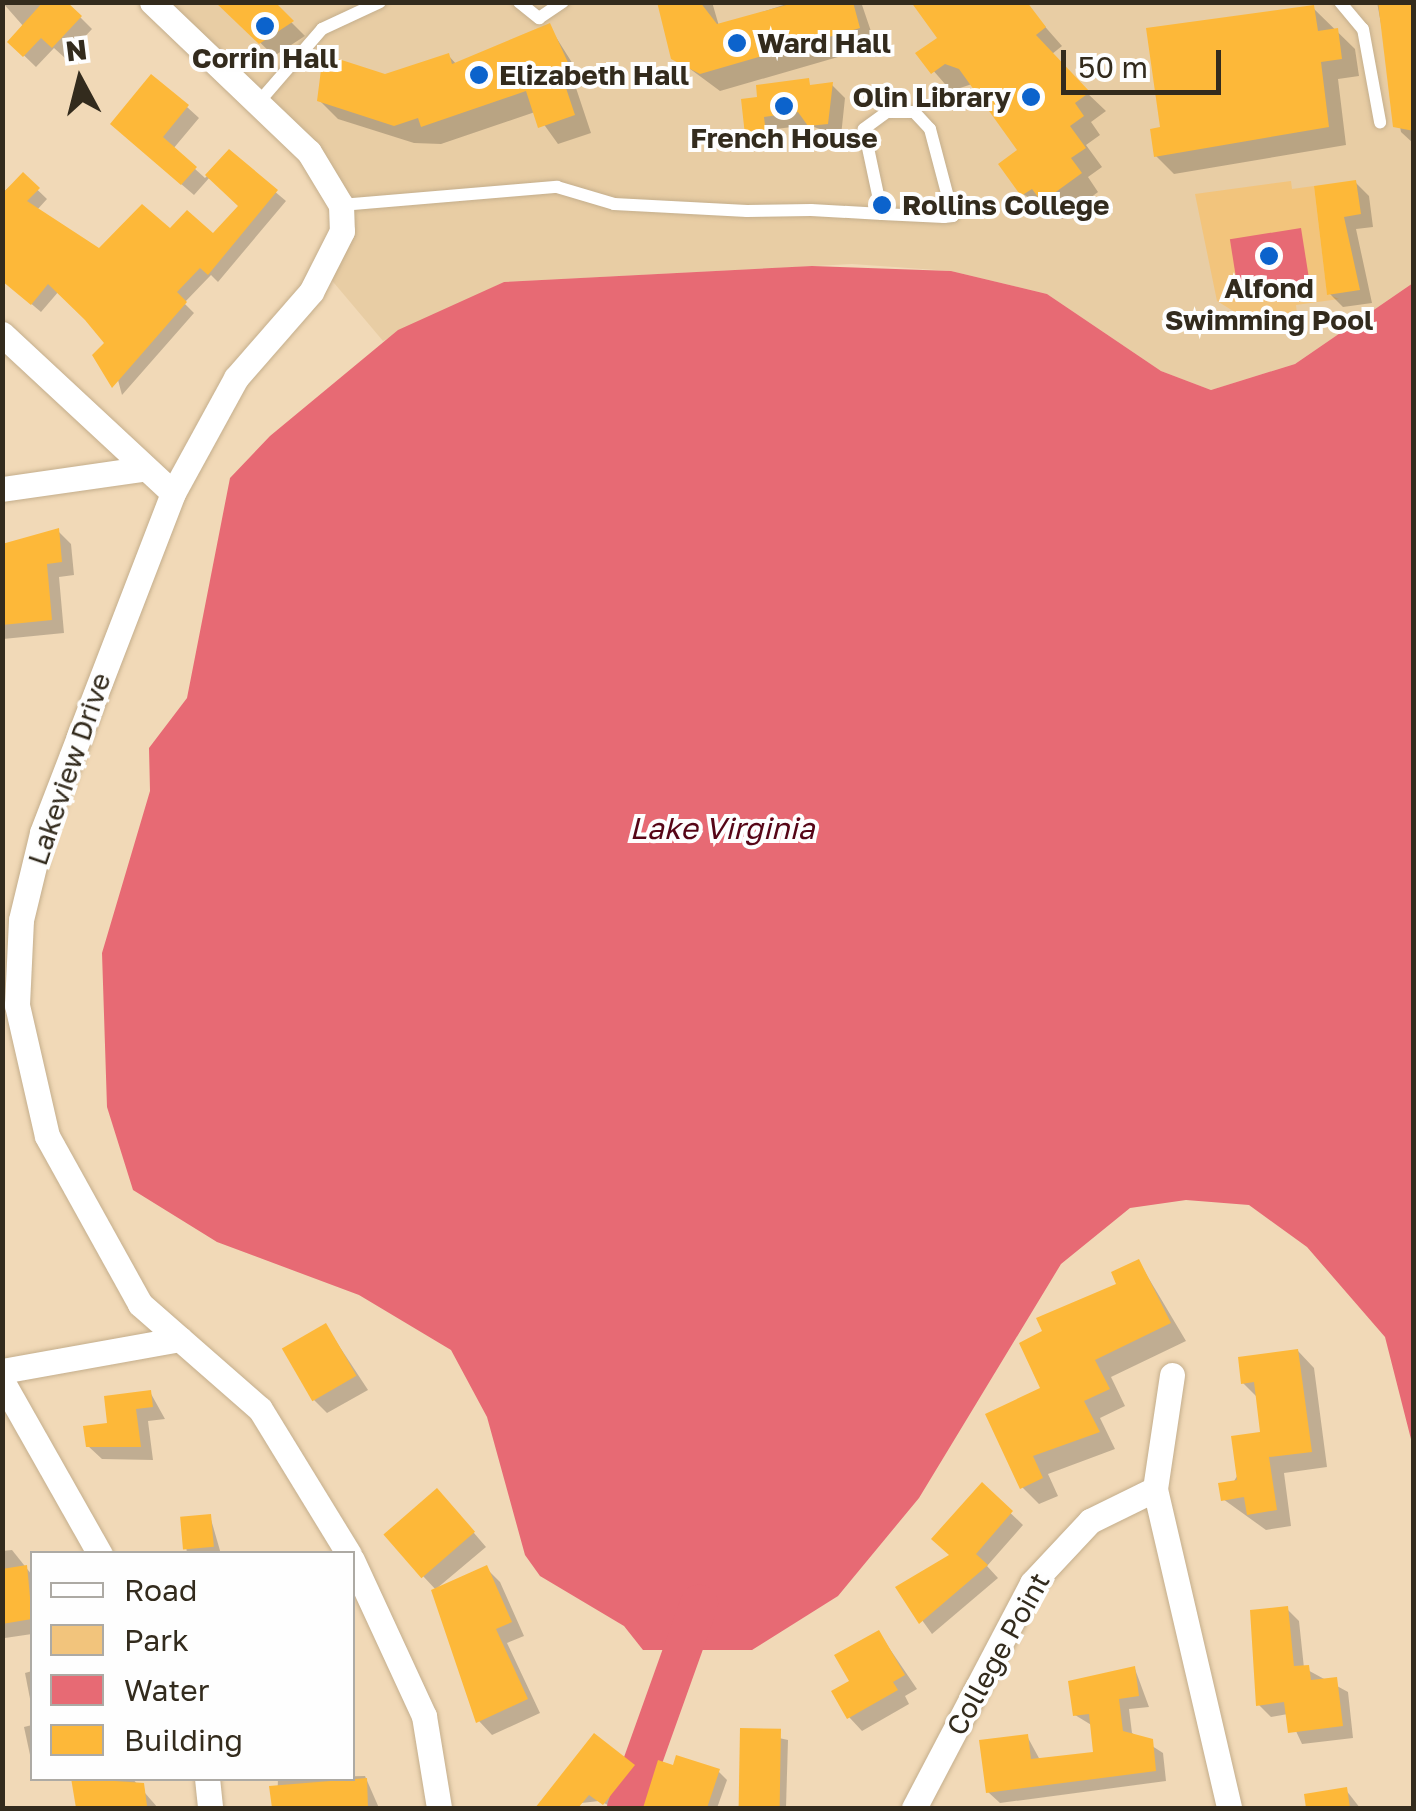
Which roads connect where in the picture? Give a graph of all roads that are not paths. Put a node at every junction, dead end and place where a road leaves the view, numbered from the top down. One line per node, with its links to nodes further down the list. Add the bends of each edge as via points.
1 (152, 2): 6 (street)
2 (380, 2): 6 (lane, via 322,29)
3 (519, 2): 4 (lane, via 539,18)
4 (563, 2)
5 (1340, 2): 7 (lane, via 1363,29)
6 (258, 103): 8 (street, via 330,177)
7 (1380, 122)
8 (341, 205): 9 (lane, via 557,187 614,204); 13 (street, Lakeview Drive, via 342,231 311,292 236,378)
9 (882, 214): 9 (lane, via 953,216 930,129 914,112 887,112 864,129)
10 (2, 334): 11 (street)
11 (140, 469): 12 (street); 13 (street)
12 (2, 489)
13 (173, 493): 14 (street, Lakeview Drive, via 42,833 21,920 17,1005 48,1136 140,1304)
14 (180, 1339): 15 (street); 20 (street, Lakeview Drive, via 260,1409)
15 (2, 1371)
16 (1172, 1375): 18 (street)
17 (2, 1381): 19 (street)
18 (1155, 1489): 25 (street, College Point, via 1090,1521 1032,1583); 26 (street)
19 (98, 1551)
20 (347, 1551)
21 (355, 1566): 24 (street, Lakeview Drive, via 424,1716)
22 (206, 1781): 23 (street)
23 (210, 1808)
24 (439, 1808)
25 (914, 1808)
26 (1230, 1808)

